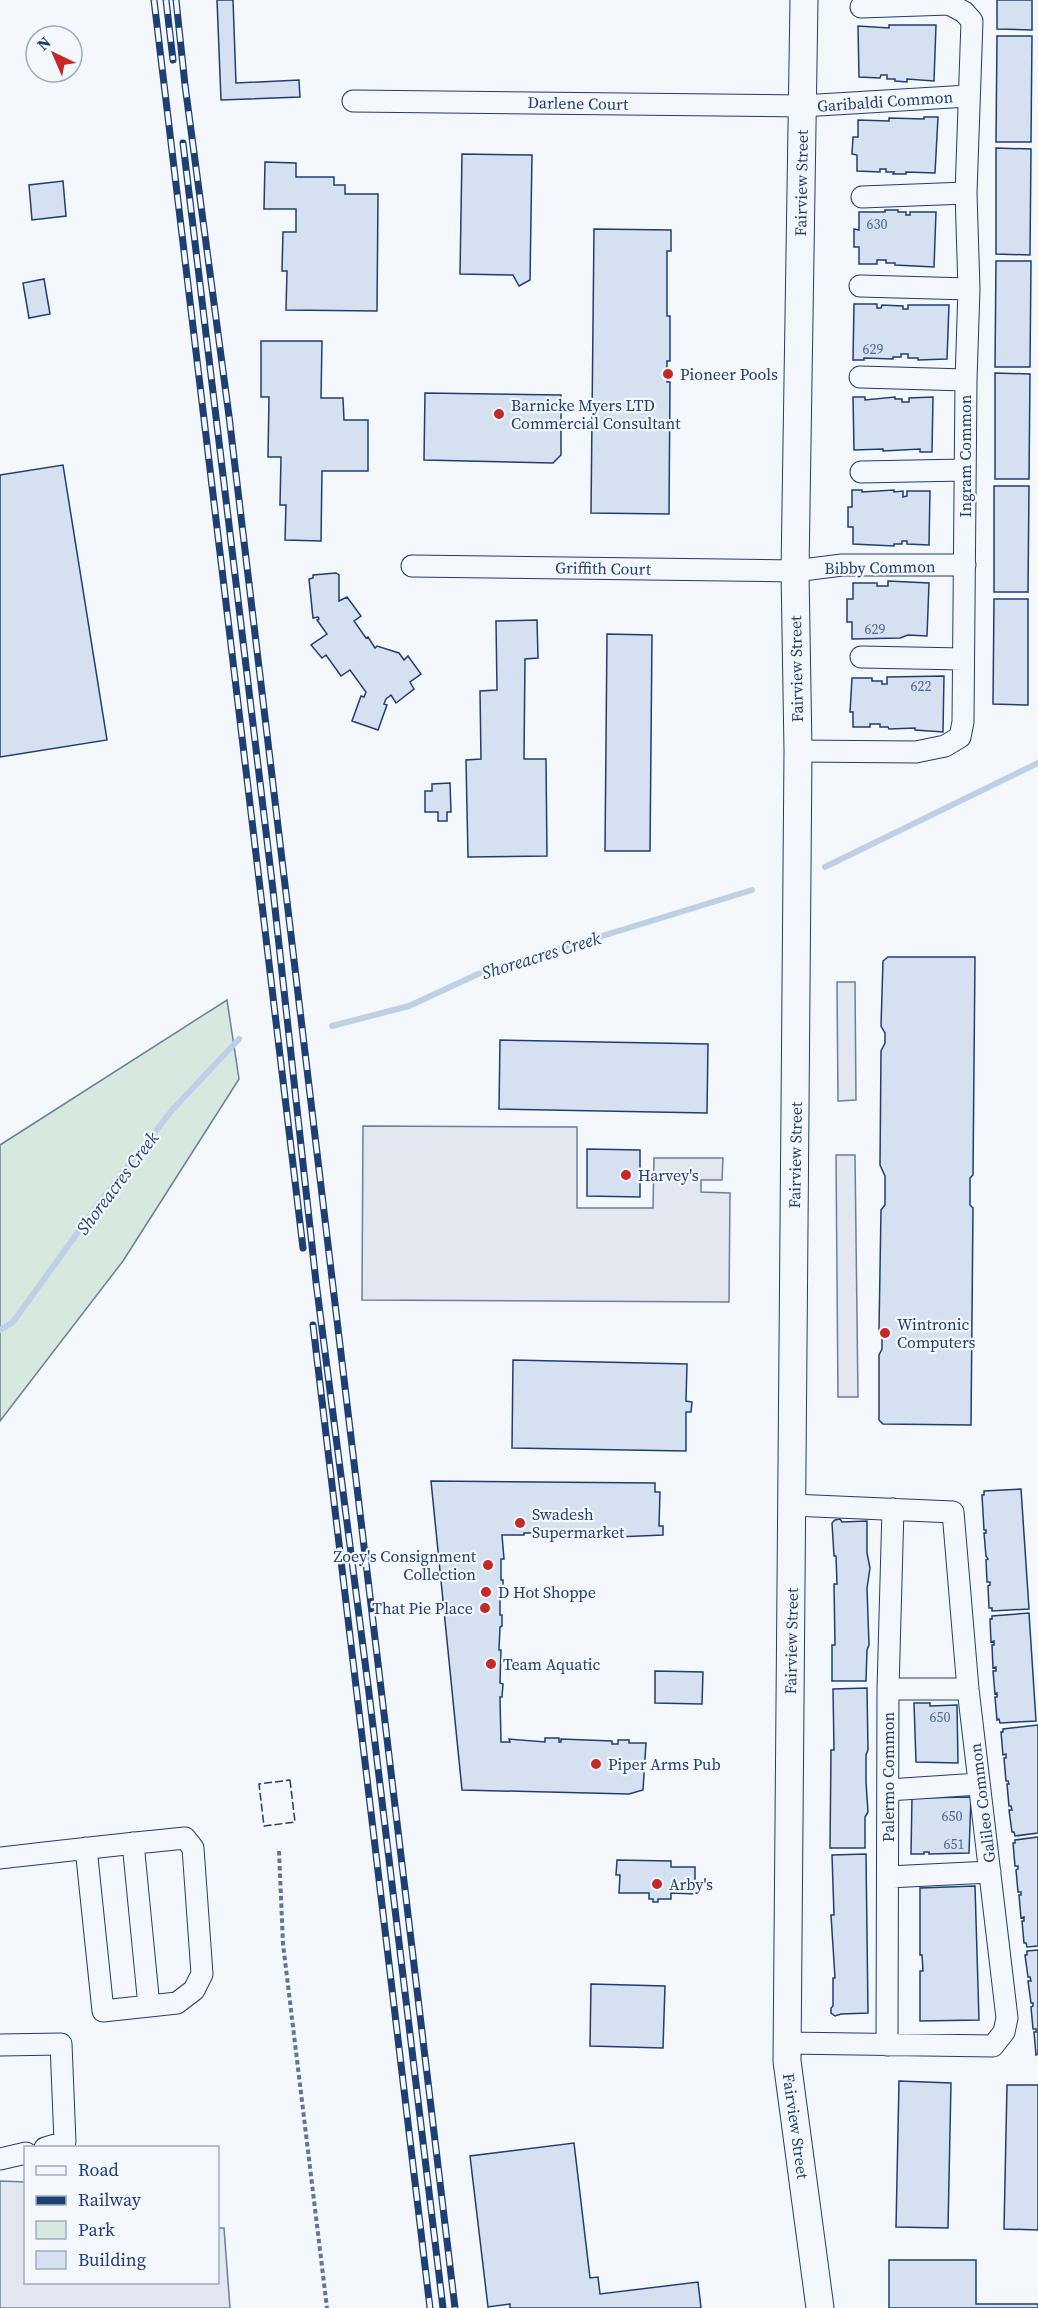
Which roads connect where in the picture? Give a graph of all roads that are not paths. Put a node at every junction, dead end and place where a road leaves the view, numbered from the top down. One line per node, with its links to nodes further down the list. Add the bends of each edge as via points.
1 (804, 0): 5 (main road, Fairview Street)
2 (861, 7): 3 (street, Ingram Common, via 949,4 964,12 972,21)
3 (968, 96): 5 (street, Garibaldi Common); 6 (street, Ingram Common)
4 (353, 101): 5 (street, Darlene Court)
5 (802, 106): 16 (main road, Fairview Street)
6 (966, 193): 7 (street); 9 (street, Ingram Common)
7 (862, 197)
8 (860, 286): 9 (street)
9 (969, 289): 11 (street, Ingram Common)
10 (860, 377): 11 (street)
11 (966, 380): 12 (street, Ingram Common)
12 (965, 470): 13 (street); 15 (street, Ingram Common)
13 (861, 472)
14 (412, 566): 16 (street, Griffith Court)
15 (965, 566): 16 (street, Bibby Common, via 842,565); 18 (street, Ingram Common)
16 (795, 571): 19 (main road, Fairview Street)
17 (861, 657): 18 (street)
18 (963, 659): 19 (street, Ingram Common, via 960,737 945,746 886,753)
19 (798, 751): 20 (main road, Fairview Street)
20 (792, 1505): 21 (street, Galileo Common); 32 (main road, Fairview Street)
21 (893, 1509): 22 (street, Palermo Common); 23 (street, Galileo Common, via 953,1512)
22 (888, 1689): 23 (street); 25 (street, Palermo Common)
23 (969, 1689): 24 (street, Galileo Common)
24 (980, 1784): 25 (street); 29 (street, Galileo Common)
25 (888, 1790): 30 (street, Palermo Common)
26 (134, 1843): 27 (street); 31 (street); 31 (street, via 185,1838 193,1848 202,1974 194,1990 177,2003)
27 (86, 1848): 28 (street); 31 (street, via 103,2011)
28 (0, 1858)
29 (990, 1872): 30 (street); 34 (street, Galileo Common, via 1007,2018 1004,2032 993,2046)
30 (888, 1877): 34 (street, Palermo Common)
31 (149, 2006)
32 (787, 2043): 34 (street, Galileo Common); 38 (main road, Fairview Street)
33 (0, 2045): 35 (street, via 62,2044 65,2142)
34 (887, 2045)
35 (52, 2146)
36 (24, 2153): 37 (street)
37 (0, 2159)
38 (820, 2308)

